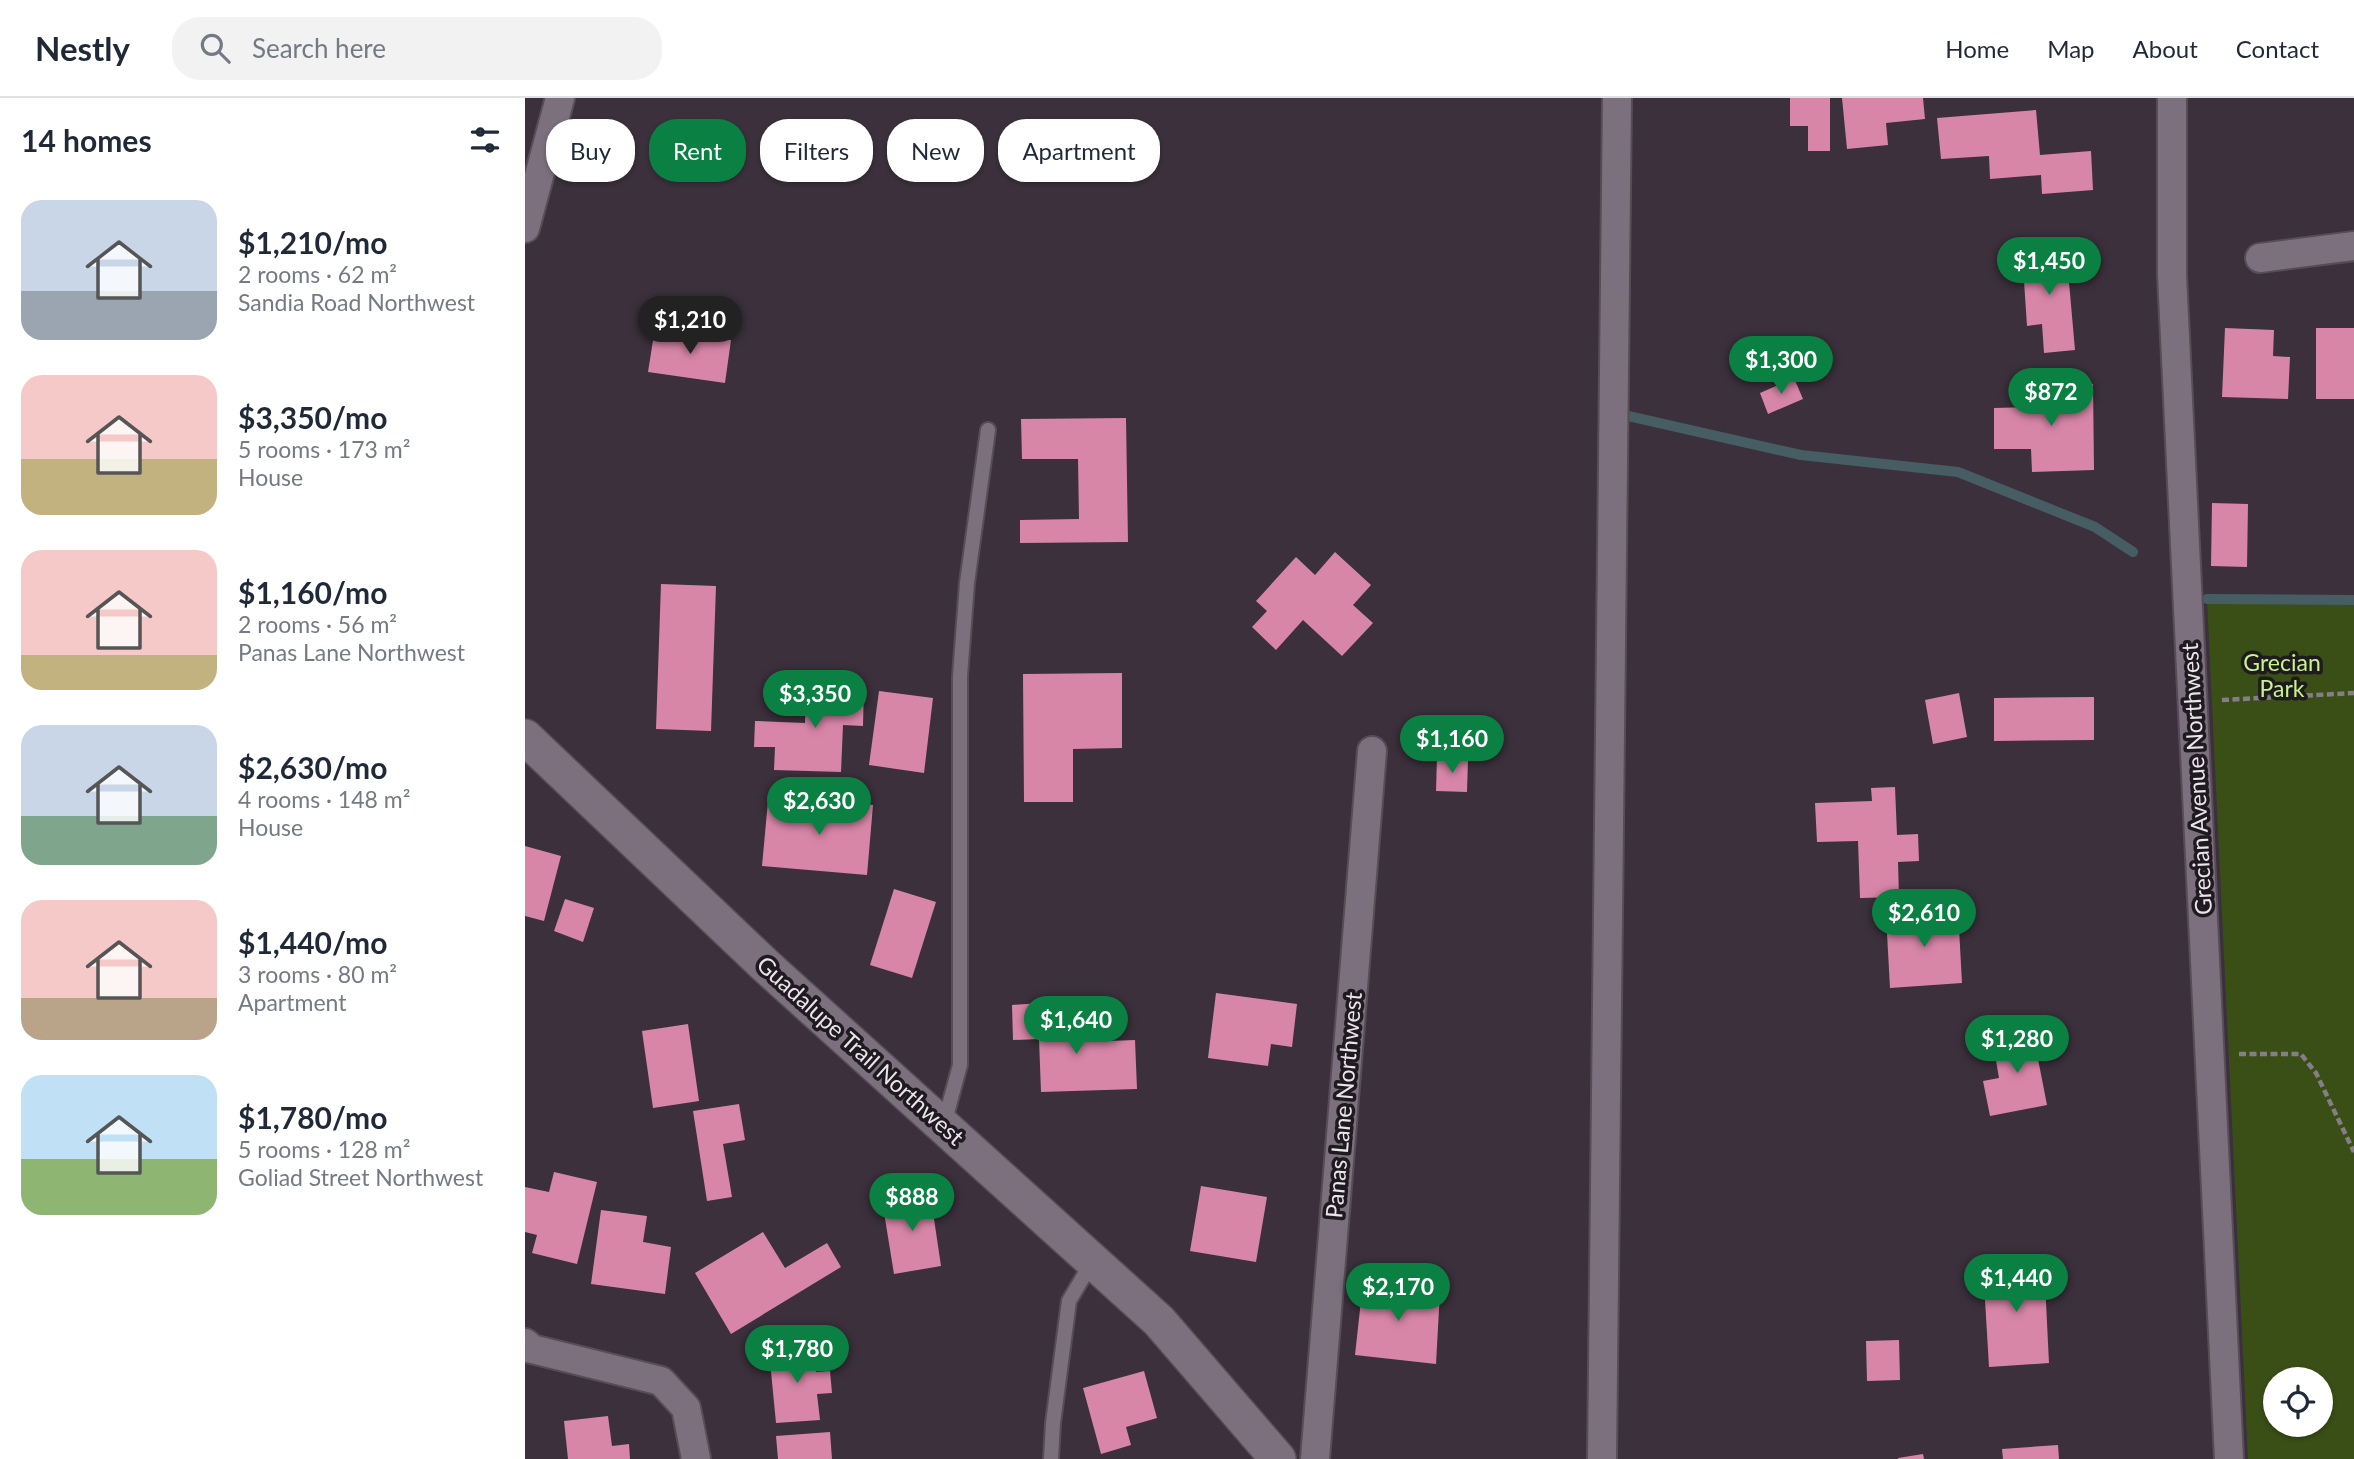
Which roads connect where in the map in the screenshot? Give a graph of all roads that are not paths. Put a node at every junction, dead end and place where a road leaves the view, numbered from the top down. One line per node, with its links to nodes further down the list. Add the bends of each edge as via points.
1 (560, 98): 4 (street)
2 (1617, 98): 17 (street)
3 (2172, 98): 18 (street, Grecian Avenue Northwest, via 2172,288)
4 (525, 228)
5 (2354, 246): 6 (street)
6 (2260, 258)
7 (988, 429): 10 (lane, via 967,583 960,676 960,1065)
8 (525, 737): 10 (street, Guadalupe Trail Northwest, via 766,966)
9 (1372, 751): 16 (street, Panas Lane Northwest)
10 (944, 1125): 11 (street, Guadalupe Trail Northwest)
11 (1093, 1261): 14 (lane, via 1069,1301); 15 (street, Guadalupe Trail Northwest, via 1159,1321)
12 (525, 1343): 13 (street, via 531,1349 661,1381 686,1408)
13 (696, 1459)
14 (1051, 1459)
15 (1278, 1459)
16 (1315, 1459)
17 (1602, 1459)
18 (2229, 1459)

